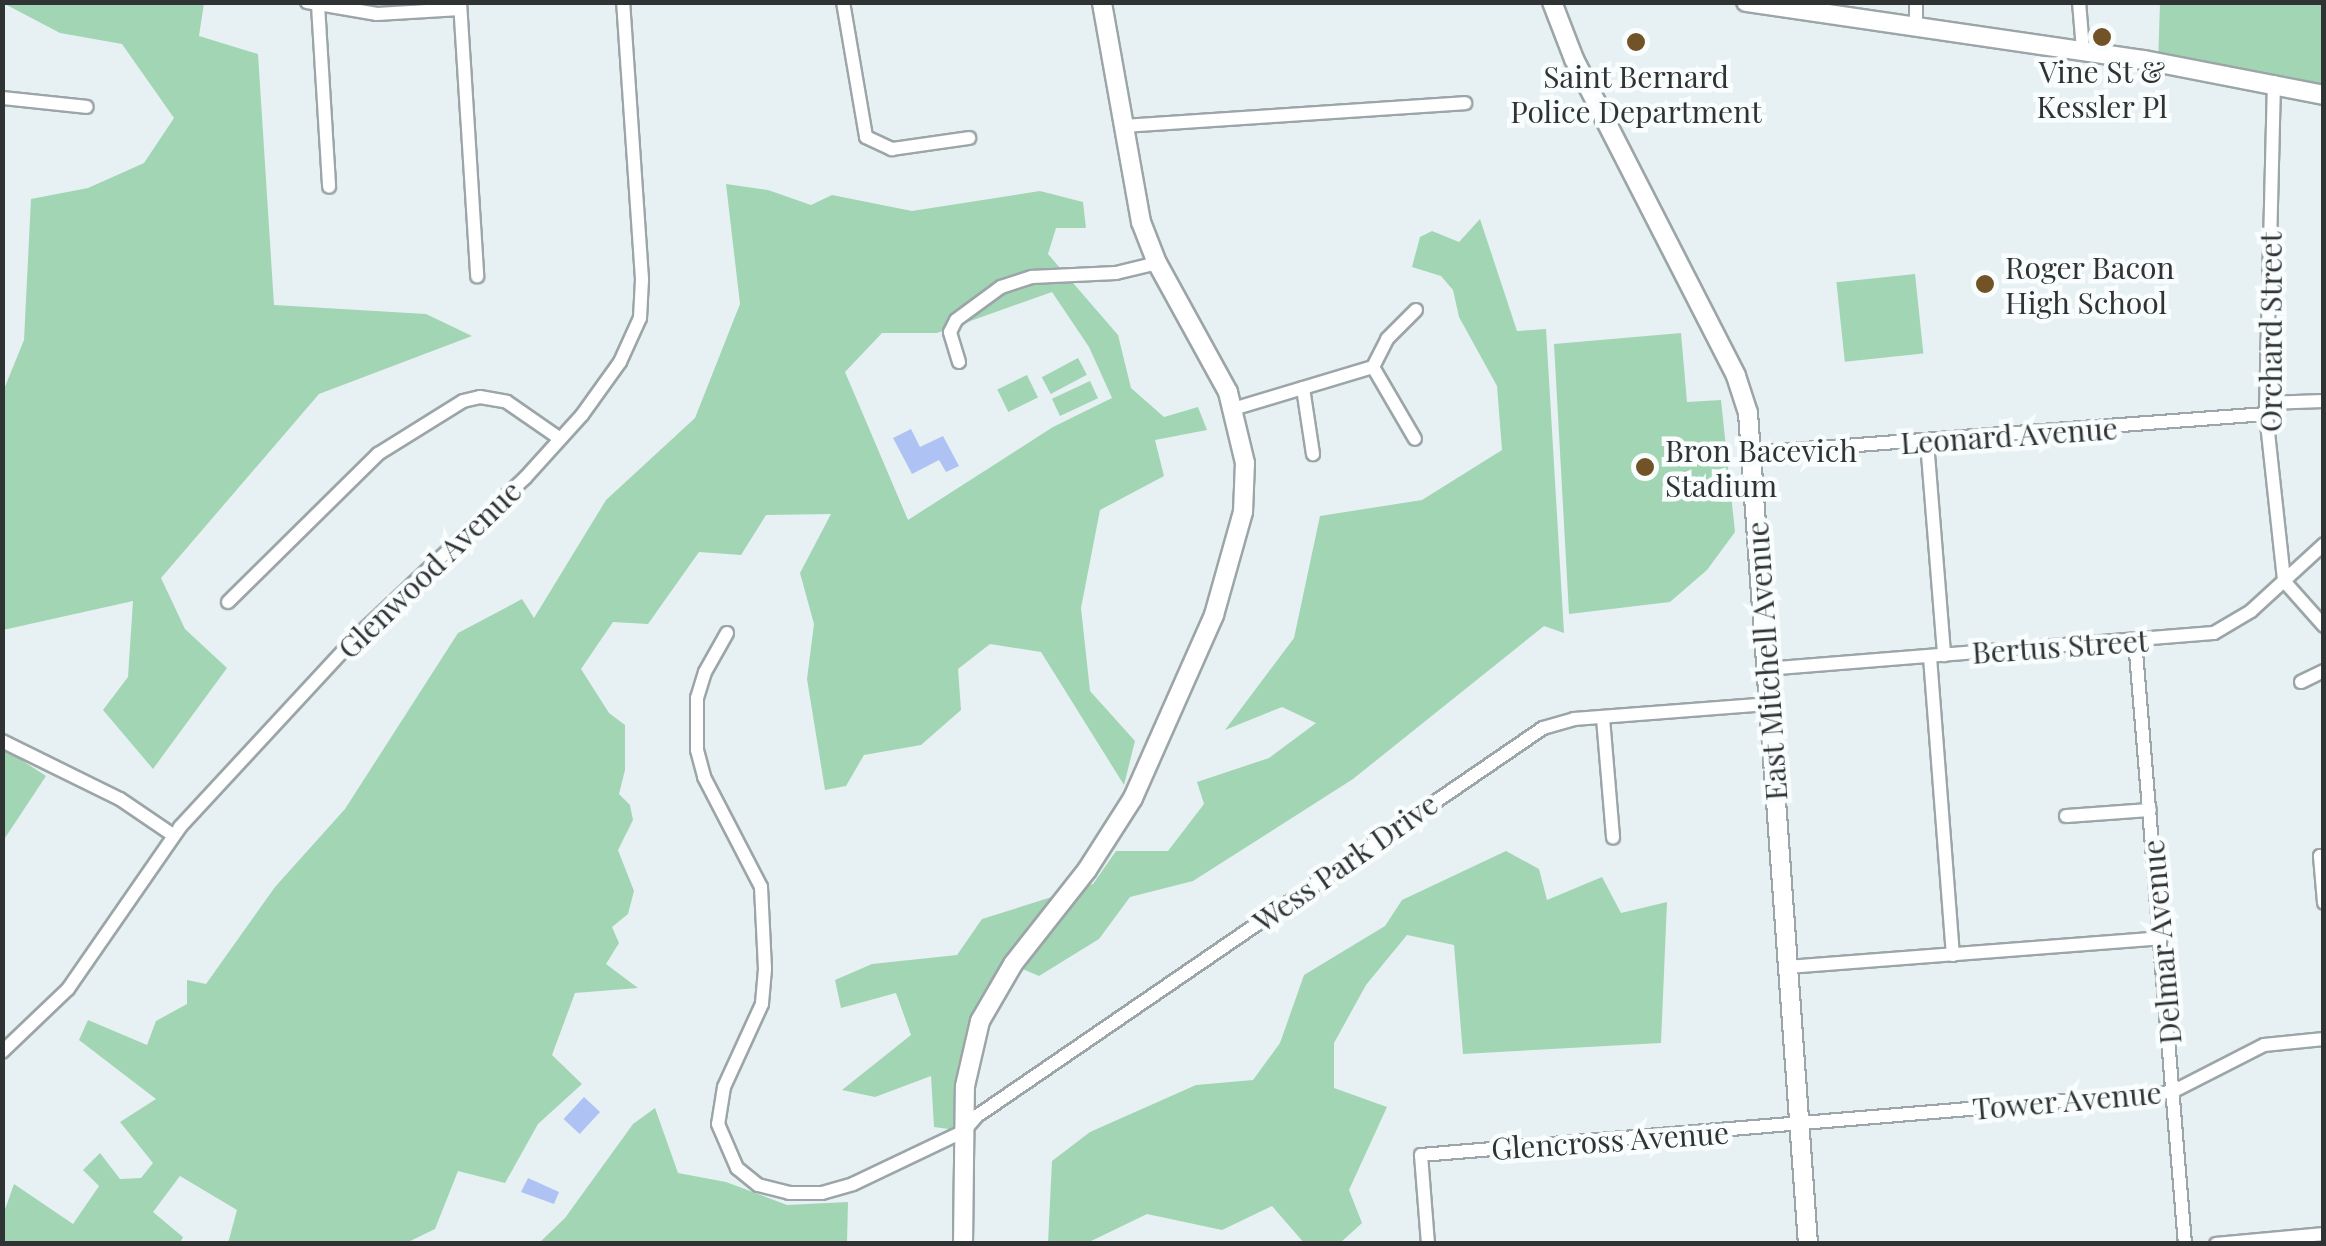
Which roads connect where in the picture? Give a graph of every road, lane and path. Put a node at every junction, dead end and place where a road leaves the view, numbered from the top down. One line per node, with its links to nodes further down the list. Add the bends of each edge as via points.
1 (623, 2): 29 (street, Glenwood Avenue, via 640,318 620,362)
2 (843, 2): 18 (street, via 866,138 892,150)
3 (1102, 2): 17 (street)
4 (1552, 2): 32 (street, East Mitchell Avenue, via 1574,59 1736,376)
5 (1746, 2): 10 (street)
6 (1916, 2): 10 (street)
7 (2079, 2): 11 (street)
8 (312, 4): 9 (street, via 377,14); 19 (street)
9 (460, 6): 21 (street)
10 (1916, 27): 11 (street)
11 (2083, 50): 12 (street)
12 (2274, 82): 13 (street); 28 (street, Orchard Street)
13 (2324, 94)
14 (2, 98): 16 (street)
15 (1465, 103): 17 (street)
16 (87, 107)
17 (1122, 126): 20 (street, via 1134,196)
18 (969, 138)
19 (329, 188)
20 (1157, 263): 23 (street, via 1116,273 1032,276 1001,287 955,323 950,336); 27 (street)
21 (477, 276)
22 (1416, 310): 24 (street)
23 (959, 362)
24 (1373, 366): 25 (street); 30 (street)
25 (1302, 388): 27 (street); 33 (street)
26 (2324, 401): 28 (street, Leonard Avenue)
27 (1233, 408): 60 (street, via 1245,463 1243,512 1214,615 1132,798 980,1021 966,1075)
28 (2266, 409): 31 (street, Leonard Avenue); 35 (street, Orchard Street)
29 (559, 438): 36 (street, via 507,402 462,402 378,454); 49 (street, Glenwood Avenue, via 497,506 352,641)
30 (1415, 440)
31 (1927, 442): 32 (street, Leonard Avenue); 40 (street)
32 (1752, 453): 41 (street, East Mitchell Avenue)
33 (1313, 454)
34 (2324, 544): 35 (street, Bertus Street)
35 (2284, 580): 37 (street); 39 (street, Bertus Street, via 2252,611 2214,633)
36 (228, 602)
37 (2324, 626)
38 (727, 633): 60 (street, Wess Park Drive, via 697,698 697,750 704,777 761,887 766,970 757,1019 719,1102 727,1155 758,1184 822,1193)
39 (2135, 640): 40 (street, Bertus Street); 47 (street, Delmar Avenue)
40 (1937, 656): 41 (street, Bertus Street); 54 (street)
41 (1765, 668): 44 (street, East Mitchell Avenue)
42 (2324, 671): 43 (street)
43 (2301, 682)
44 (1767, 704): 45 (street, Wess Park Drive); 55 (street, East Mitchell Avenue)
45 (1603, 718): 50 (street); 60 (street, Wess Park Drive, via 1558,722 1528,736)
46 (2, 741): 49 (street, via 120,799)
47 (2150, 810): 48 (street); 53 (street, Delmar Avenue)
48 (2066, 816)
49 (173, 835): 57 (street, Glenwood Avenue, via 68,989)
50 (1613, 838)
51 (2322, 856): 52 (street)
52 (2324, 902)
53 (2161, 938): 54 (street); 58 (street, Delmar Avenue)
54 (1952, 955): 55 (street)
55 (1787, 967): 59 (street, East Mitchell Avenue)
56 (2324, 1040): 58 (street, Tower Avenue, via 2264,1045)
57 (2, 1052)
58 (2172, 1092): 59 (street, Tower Avenue); 65 (street, Delmar Avenue)
59 (1799, 1125): 63 (street, Glencross Avenue, via 1421,1155); 64 (street, East Mitchell Avenue)
60 (964, 1131): 62 (street)
61 (2324, 1234): 66 (street)
62 (963, 1244)
63 (1428, 1244)
64 (1808, 1244)
65 (2185, 1244)
66 (2216, 1244)

